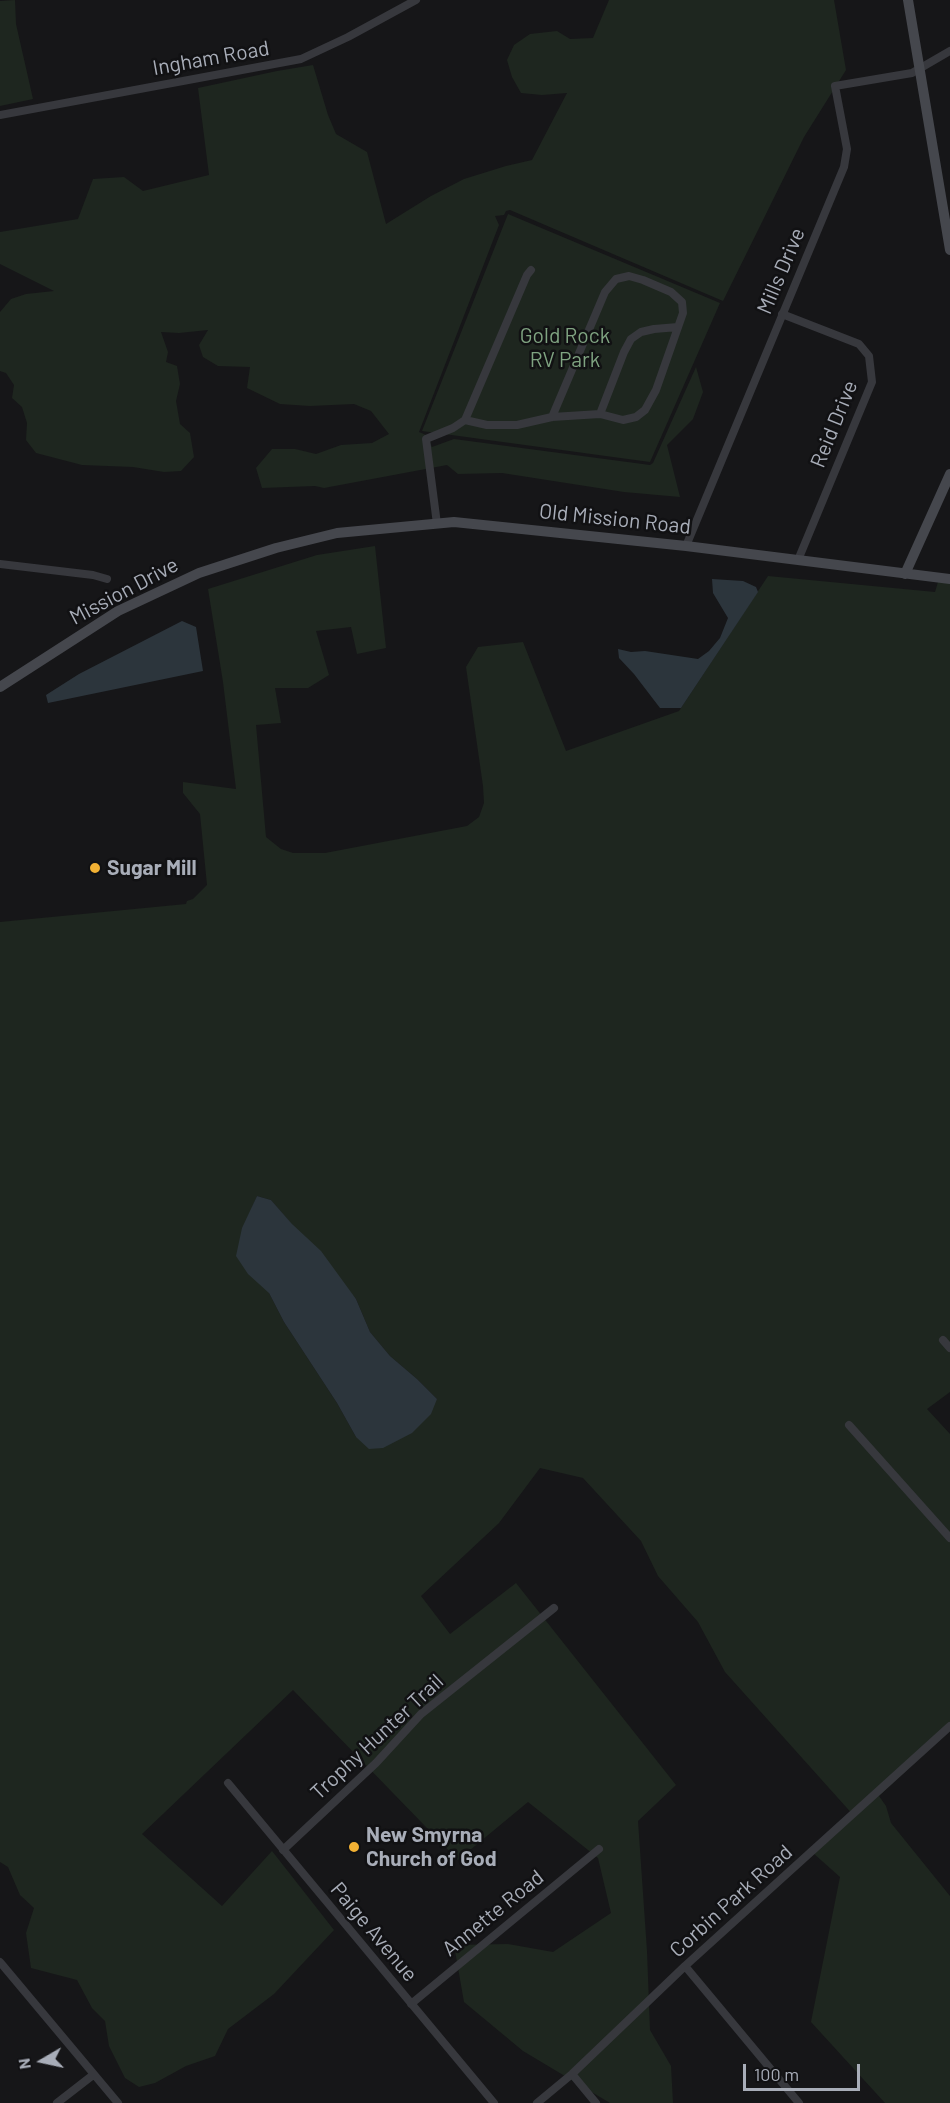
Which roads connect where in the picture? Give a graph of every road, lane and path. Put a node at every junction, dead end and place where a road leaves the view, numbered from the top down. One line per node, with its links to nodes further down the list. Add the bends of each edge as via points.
1 (416, 0): 5 (street, Ingham Road, via 301,59)
2 (908, 0): 4 (street)
3 (950, 51): 4 (street)
4 (920, 68): 6 (street); 8 (street, Mills Drive, via 835,86 847,149 844,167)
5 (0, 115)
6 (949, 244)
7 (531, 270): 12 (street)
8 (782, 314): 15 (street, Mills Drive); 17 (street, Reid Drive, via 859,344 869,356 872,382)
9 (678, 327): 10 (street, via 647,330 632,339); 10 (street, via 645,410 623,420); 11 (street, via 682,302 671,292 629,276 616,279 605,291)
10 (600, 414): 11 (street)
11 (552, 417): 12 (street, via 517,425)
12 (465, 420): 14 (street, via 426,439)
13 (950, 474): 19 (street)
14 (437, 524): 15 (street, Old Mission Road, via 454,522); 16 (street, Old Mission Road, via 337,533)
15 (686, 546): 17 (street, Old Mission Road)
16 (276, 548): 22 (street, Mission Drive, via 199,573 118,611)
17 (798, 560): 19 (street, Old Mission Road)
18 (0, 564): 20 (street)
19 (905, 574): 21 (street, Old Mission Road)
20 (107, 579)
21 (950, 579)
22 (0, 687)
23 (943, 1340): 24 (street)
24 (950, 1348)
25 (849, 1425): 26 (street)
26 (950, 1538)
27 (554, 1608): 31 (street, Trophy Hunter Trail, via 421,1714 376,1763)
28 (950, 1726): 33 (street, Corbin Park Road)
29 (228, 1783): 31 (street, Paige Avenue)
30 (598, 1849): 34 (street, Annette Road)
31 (283, 1851): 34 (street, Paige Avenue)
32 (0, 1962): 36 (street)
33 (685, 1966): 35 (street, Corbin Park Road); 42 (street)
34 (411, 2004): 39 (street, Paige Avenue)
35 (572, 2074): 40 (street, Corbin Park Road); 41 (street)
36 (93, 2075): 37 (street); 38 (street)
37 (57, 2103)
38 (118, 2103)
39 (494, 2103)
40 (537, 2103)
41 (596, 2103)
42 (799, 2103)

